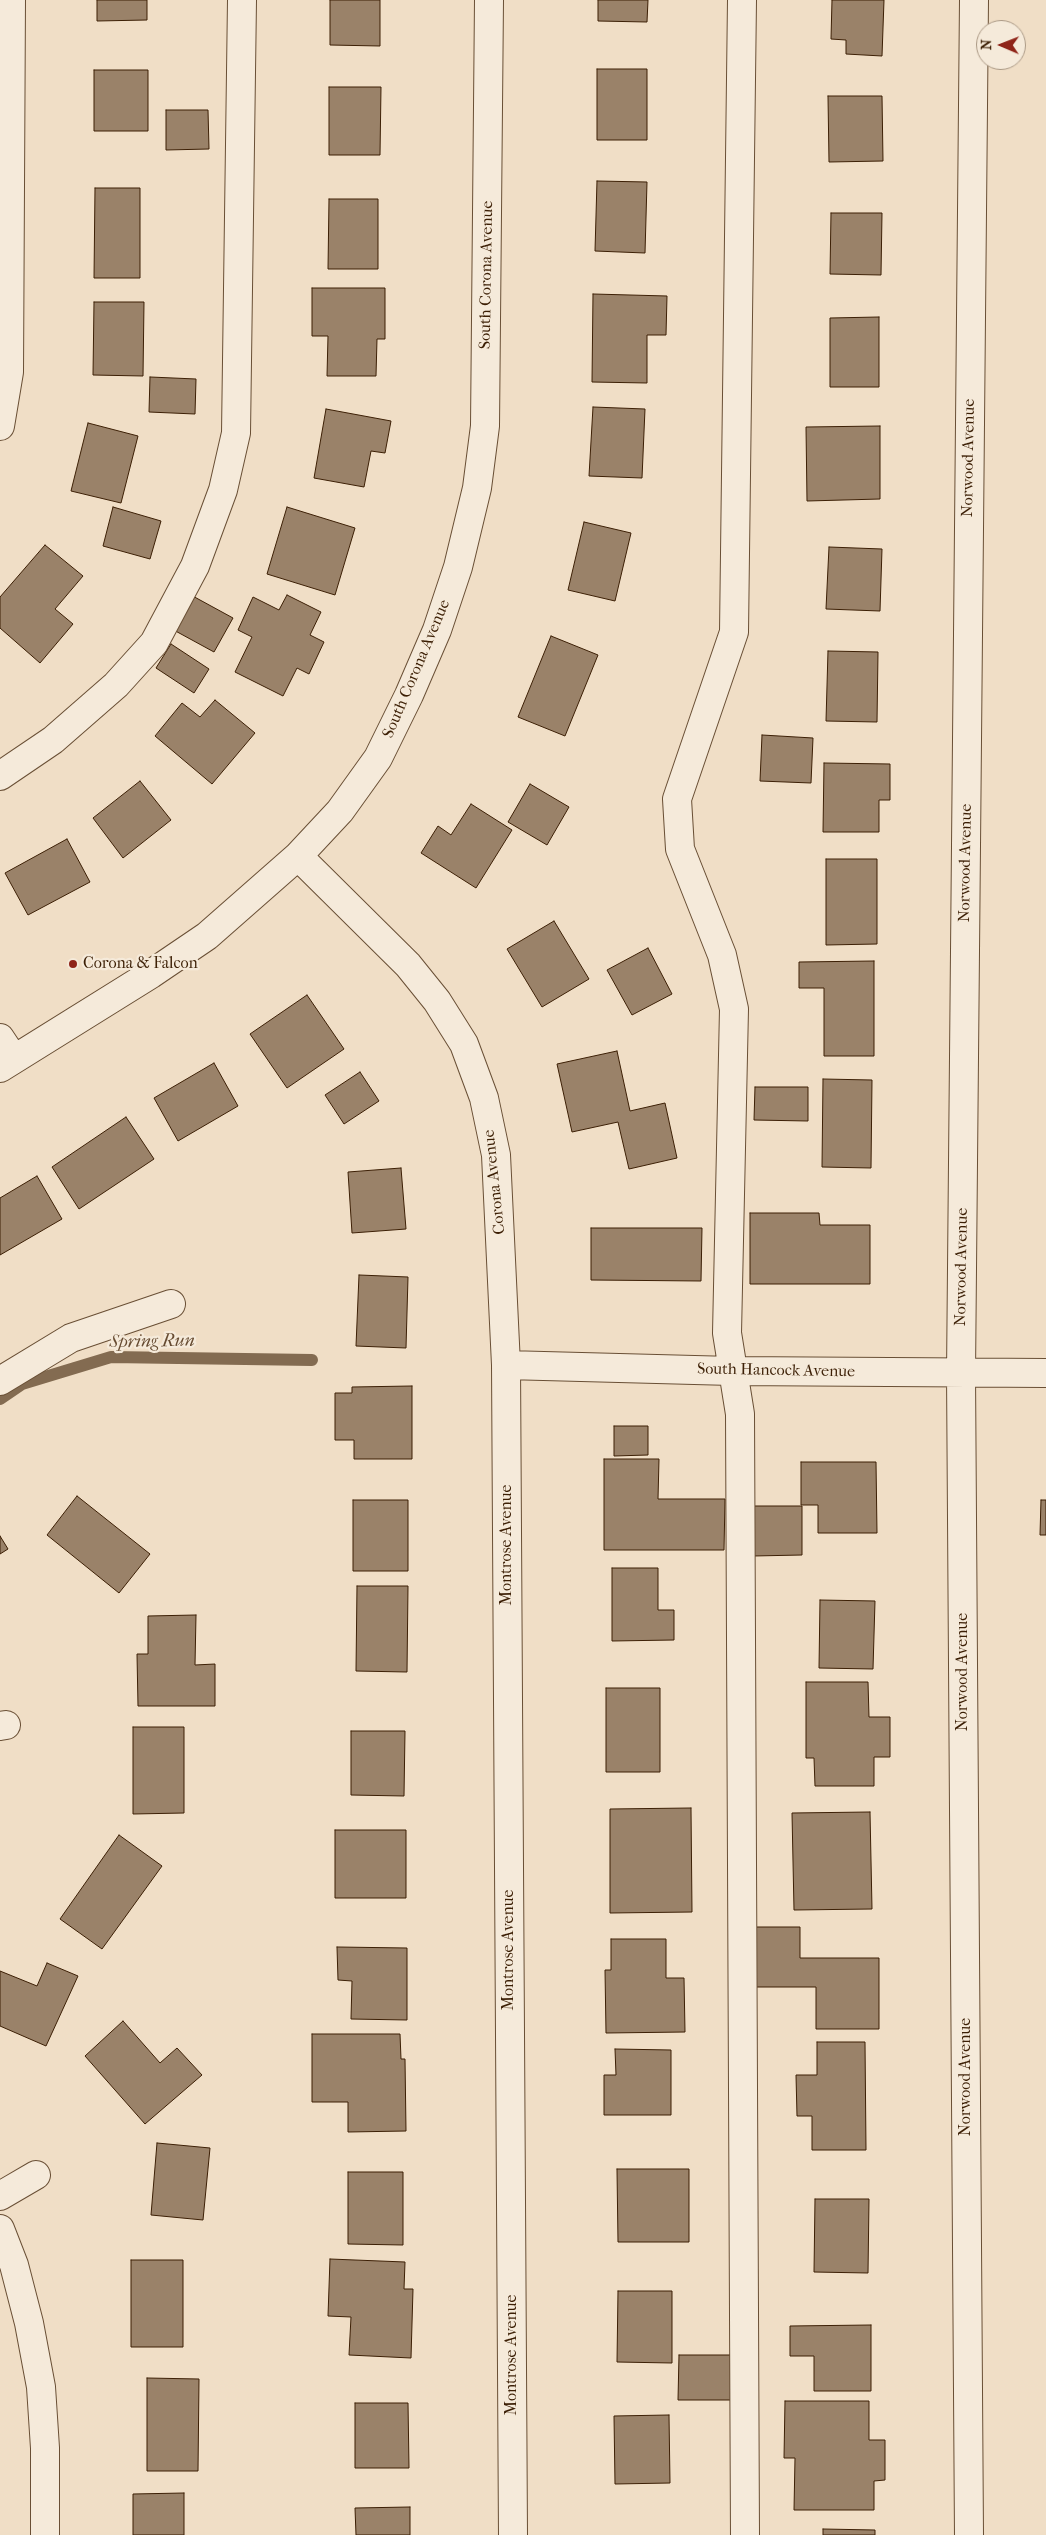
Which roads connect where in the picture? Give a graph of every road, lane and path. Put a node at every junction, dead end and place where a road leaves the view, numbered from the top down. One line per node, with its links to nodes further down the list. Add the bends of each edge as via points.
1 (11, 0): 6 (street, via 9,372)
2 (242, 0): 7 (street, via 236,433 223,490 195,566 154,644 116,685 53,740)
3 (490, 0): 8 (street, South Corona Avenue, via 485,426 477,488 458,567 410,695 378,758 340,810)
4 (742, 0): 12 (street, via 734,632 677,799 680,849 722,955 734,1009 727,1333)
5 (974, 0): 13 (street, Norwood Avenue)
6 (0, 426)
7 (0, 776)
8 (298, 856): 9 (street, South Corona Avenue, via 207,936 151,974); 11 (street, Corona Avenue, via 408,965 437,1001 464,1044 484,1098 496,1155)
9 (4, 1055)
10 (170, 1304): 15 (street, via 71,1338)
11 (506, 1365): 12 (street, South Hancock Avenue); 20 (street, Montrose Avenue)
12 (732, 1371): 13 (street, South Hancock Avenue); 21 (street, via 740,1414)
13 (961, 1373): 14 (street, South Hancock Avenue); 22 (street, Norwood Avenue)
14 (1046, 1373)
15 (0, 1381)
16 (36, 2174): 17 (street)
17 (0, 2196)
18 (0, 2229): 19 (street, via 30,2323 40,2387 45,2448)
19 (45, 2535)
20 (513, 2535)
21 (745, 2535)
22 (969, 2535)

